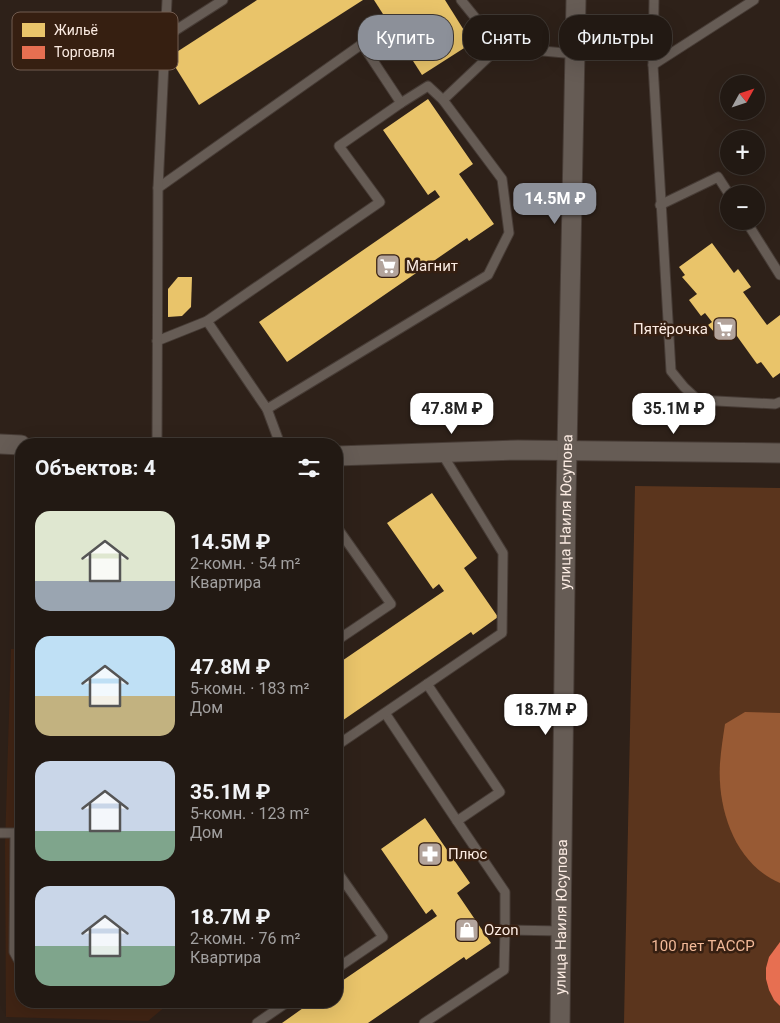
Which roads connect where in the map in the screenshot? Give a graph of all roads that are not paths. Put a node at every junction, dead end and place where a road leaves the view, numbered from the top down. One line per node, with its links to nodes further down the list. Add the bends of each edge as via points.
1 (223, 0): 8 (lane)
2 (462, 0): 6 (lane)
3 (576, 0): 7 (street, улица Наиля Юсупова)
4 (654, 0): 11 (lane)
5 (754, 0): 11 (lane)
6 (474, 15)
7 (576, 15)
8 (178, 28)
9 (485, 60): 13 (lane)
10 (575, 60): 28 (street, улица Наиля Юсупова)
11 (653, 65): 17 (lane)
12 (163, 70): 16 (lane)
13 (443, 100): 14 (lane, via 428,86); 23 (lane, via 502,179 509,233 488,275)
14 (401, 103): 16 (lane, via 362,44); 20 (lane, via 339,146 380,202)
15 (724, 185): 17 (lane, via 718,176)
16 (158, 188): 21 (lane)
17 (660, 205): 22 (lane, via 671,370 698,400)
18 (752, 230): 19 (lane)
19 (780, 275)
20 (206, 320): 21 (lane); 23 (lane)
21 (157, 341): 24 (lane)
22 (780, 402)
23 (267, 409): 25 (lane)
24 (157, 438)
25 (278, 438)
26 (0, 444): 27 (street)
27 (15, 445)
28 (568, 451): 29 (street); 30 (street); 43 (street, улица Наиля Юсупова)
29 (440, 452): 31 (street); 34 (lane, via 503,553 502,633)
30 (780, 453)
31 (343, 456)
32 (343, 536): 33 (lane, via 390,604)
33 (343, 636)
34 (427, 684): 35 (lane); 37 (lane, via 500,792)
35 (385, 713): 36 (lane); 37 (lane)
36 (343, 741)
37 (457, 821): 42 (lane, via 505,892)
38 (0, 833): 39 (lane)
39 (15, 833)
40 (343, 880): 45 (lane, via 383,937)
41 (15, 922): 44 (lane)
42 (505, 930): 43 (lane); 47 (lane, via 504,970)
43 (561, 931): 49 (street, улица Наиля Юсупова)
44 (15, 954)
45 (343, 964)
46 (279, 1008): 48 (lane)
47 (426, 1022)
48 (257, 1023)
49 (560, 1023)

